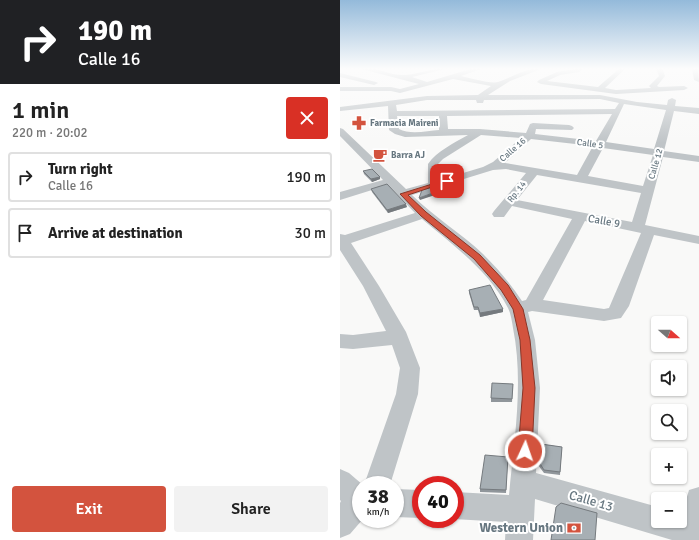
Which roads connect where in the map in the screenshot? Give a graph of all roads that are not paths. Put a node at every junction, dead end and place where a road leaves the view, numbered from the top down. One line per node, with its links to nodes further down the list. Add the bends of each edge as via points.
1 (395, 93): 10 (street)
2 (477, 93): 7 (street)
3 (486, 93): 7 (street)
4 (528, 93): 8 (street)
5 (599, 93): 8 (street)
6 (602, 93): 9 (street)
7 (483, 95): 8 (street); 10 (street); 17 (street)
8 (524, 98)
9 (623, 102): 11 (street); 13 (street)
10 (392, 103): 12 (street); 18 (street)
11 (672, 104): 14 (street); 25 (street, Calle 12)
12 (340, 109)
13 (617, 111): 15 (street); 24 (street)
14 (699, 111)
15 (534, 112): 17 (street); 20 (street)
16 (443, 113): 17 (street); 18 (street); 21 (street)
17 (479, 113): 22 (street)
18 (392, 114): 21 (street, Calle 5, via 396,132)
19 (569, 128): 20 (street)
20 (531, 131): 22 (street, Calle 5); 24 (street, Calle 5); 27 (street, Calle 16)
21 (444, 132): 22 (street, Calle 5)
22 (480, 132): 31 (street, via 439,157 433,164)
23 (342, 135): 30 (street)
24 (599, 145): 25 (street, Calle 5); 29 (street)
25 (659, 153): 26 (street, Calle 5); 32 (street, Calle 12)
26 (699, 159)
27 (492, 167): 28 (street, via 506,166); 31 (street, Calle 16)
28 (534, 171): 29 (street); 35 (street, Rp. 14)
29 (581, 178): 32 (street)
30 (391, 181): 33 (street); 34 (street)
31 (434, 185): 33 (street, Calle 16)
32 (648, 190): 39 (street, Calle 12)
33 (404, 194): 36 (street)
34 (340, 196)
35 (510, 202): 37 (street, Rp. 14); 38 (street, Calle 9)
36 (424, 214): 40 (street); 42 (street, via 477,257)
37 (499, 214)
38 (580, 217): 39 (street, Calle 9); 42 (street)
39 (644, 229): 41 (street, Calle 9); 42 (street, Calle 12, via 620,306 615,313 604,315)
40 (341, 240): 43 (street)
41 (699, 240)
42 (525, 307): 47 (street, via 529,388)
43 (399, 337): 44 (street); 45 (street, via 410,368 407,394)
44 (340, 341)
45 (380, 476)
46 (340, 482): 48 (street)
47 (523, 482): 51 (street); 53 (street, Calle 13)
48 (352, 492)
49 (699, 500): 56 (street)
50 (464, 506): 51 (street)
51 (521, 509): 57 (street)
52 (352, 510): 54 (street)
53 (651, 519)
54 (340, 524)
55 (679, 528): 56 (street, Calle 13)
56 (697, 534)
57 (519, 540)

